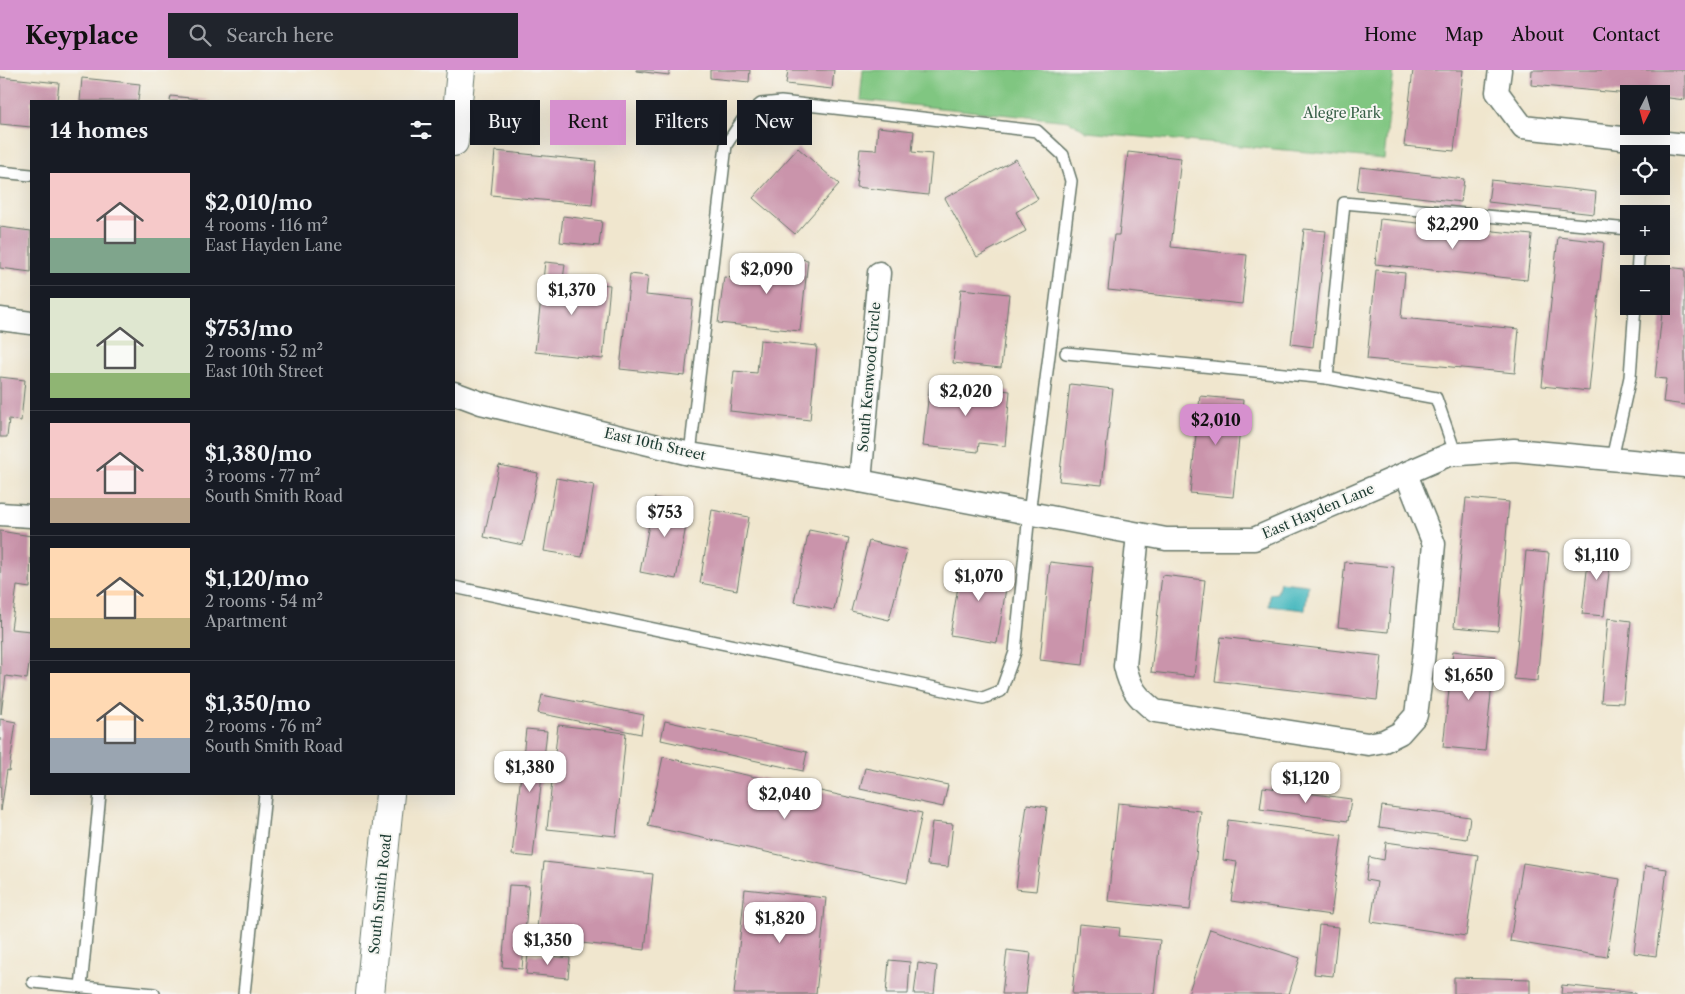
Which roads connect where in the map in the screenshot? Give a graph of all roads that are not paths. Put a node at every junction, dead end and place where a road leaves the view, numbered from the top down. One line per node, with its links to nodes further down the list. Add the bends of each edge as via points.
1 (461, 70): 3 (street)
2 (1500, 70): 4 (street, via 1497,92 1523,128)
3 (455, 132)
4 (1685, 145)
5 (0, 172): 6 (lane)
6 (30, 175)
7 (1620, 228): 13 (lane, via 1344,203)
8 (879, 273): 20 (street, South Kenwood Circle)
9 (1634, 315): 17 (lane, via 1630,377)
10 (0, 319): 11 (street)
11 (30, 323)
12 (1066, 353): 13 (lane)
13 (1327, 378): 16 (lane, via 1436,398)
14 (455, 393): 15 (street, East 10th Street, via 481,403)
15 (690, 454): 20 (street, East 10th Street); 22 (lane, via 726,145 744,118 762,104 781,102 1037,131 1063,155 1071,181)
16 (1456, 455): 17 (street, East Hayden Lane, via 1514,450); 19 (street, East Hayden Lane)
17 (1612, 459): 18 (street, East Hayden Lane)
18 (1685, 466)
19 (1406, 474): 24 (street, East Hayden Lane, via 1254,539 1166,539); 24 (street, via 1434,544 1433,566 1416,715 1400,732 1384,741 1368,744 1155,711 1140,699 1129,681 1126,666)
20 (860, 481): 22 (street, East Hayden Lane)
21 (0, 514): 23 (street)
22 (1029, 514): 24 (street, East Hayden Lane); 25 (lane, via 1015,652 1001,691 983,698)
23 (30, 516)
24 (1138, 534)
25 (455, 587)
26 (100, 795): 30 (lane)
27 (265, 795): 32 (lane)
28 (390, 795): 33 (street, South Smith Road)
29 (33, 982): 30 (lane)
30 (81, 987): 31 (lane)
31 (154, 994)
32 (244, 994)
33 (370, 994)

